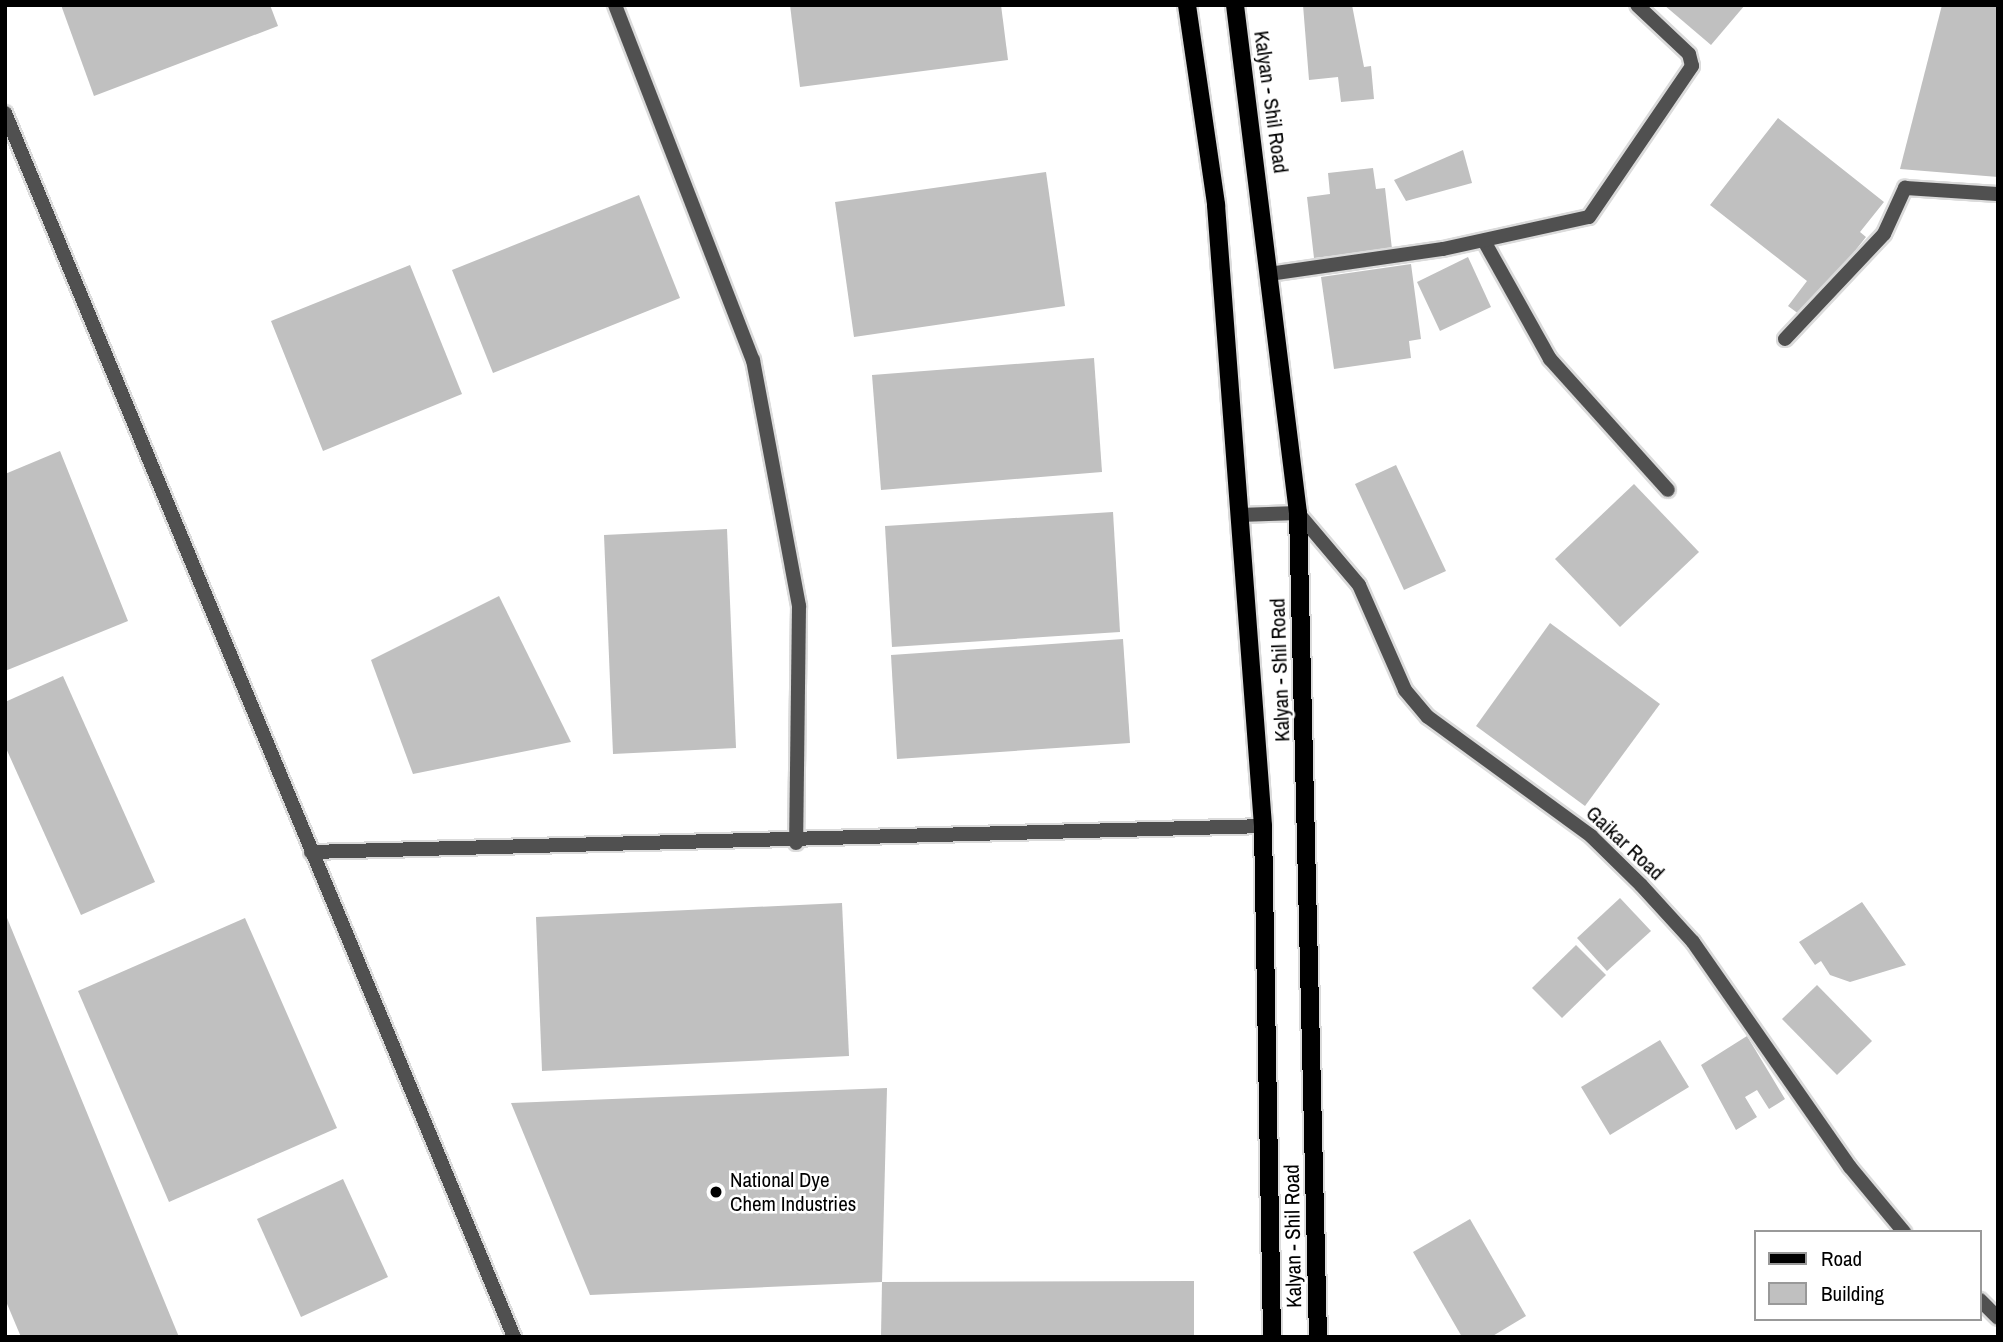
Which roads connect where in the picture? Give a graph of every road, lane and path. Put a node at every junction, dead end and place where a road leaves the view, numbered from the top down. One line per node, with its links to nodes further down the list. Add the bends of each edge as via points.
1 (615, 5): 14 (street, via 753,360 799,607)
2 (1187, 5): 12 (main road, Kalyan - Shil Road, via 1216,205)
3 (1235, 5): 8 (main road, Kalyan - Shil Road)
4 (1637, 5): 7 (street, via 1689,54 1692,66 1589,217)
5 (5, 113): 15 (street)
6 (1998, 194): 9 (street, via 1905,188 1884,234)
7 (1484, 241): 8 (street); 10 (street, via 1550,359)
8 (1269, 274): 11 (main road, Kalyan - Shil Road)
9 (1785, 339)
10 (1668, 490)
11 (1298, 513): 12 (street); 16 (street, Gaikar Road, via 1359,585 1405,690 1428,717 1591,836 1641,885 1693,942 1850,1167); 19 (main road, Kalyan - Shil Road)
12 (1239, 516): 13 (main road, Kalyan - Shil Road)
13 (1263, 826): 14 (street); 18 (main road, Kalyan - Shil Road)
14 (796, 843): 15 (street)
15 (311, 852): 17 (street)
16 (1902, 1230)
17 (514, 1337)
18 (1272, 1337)
19 (1318, 1337)

